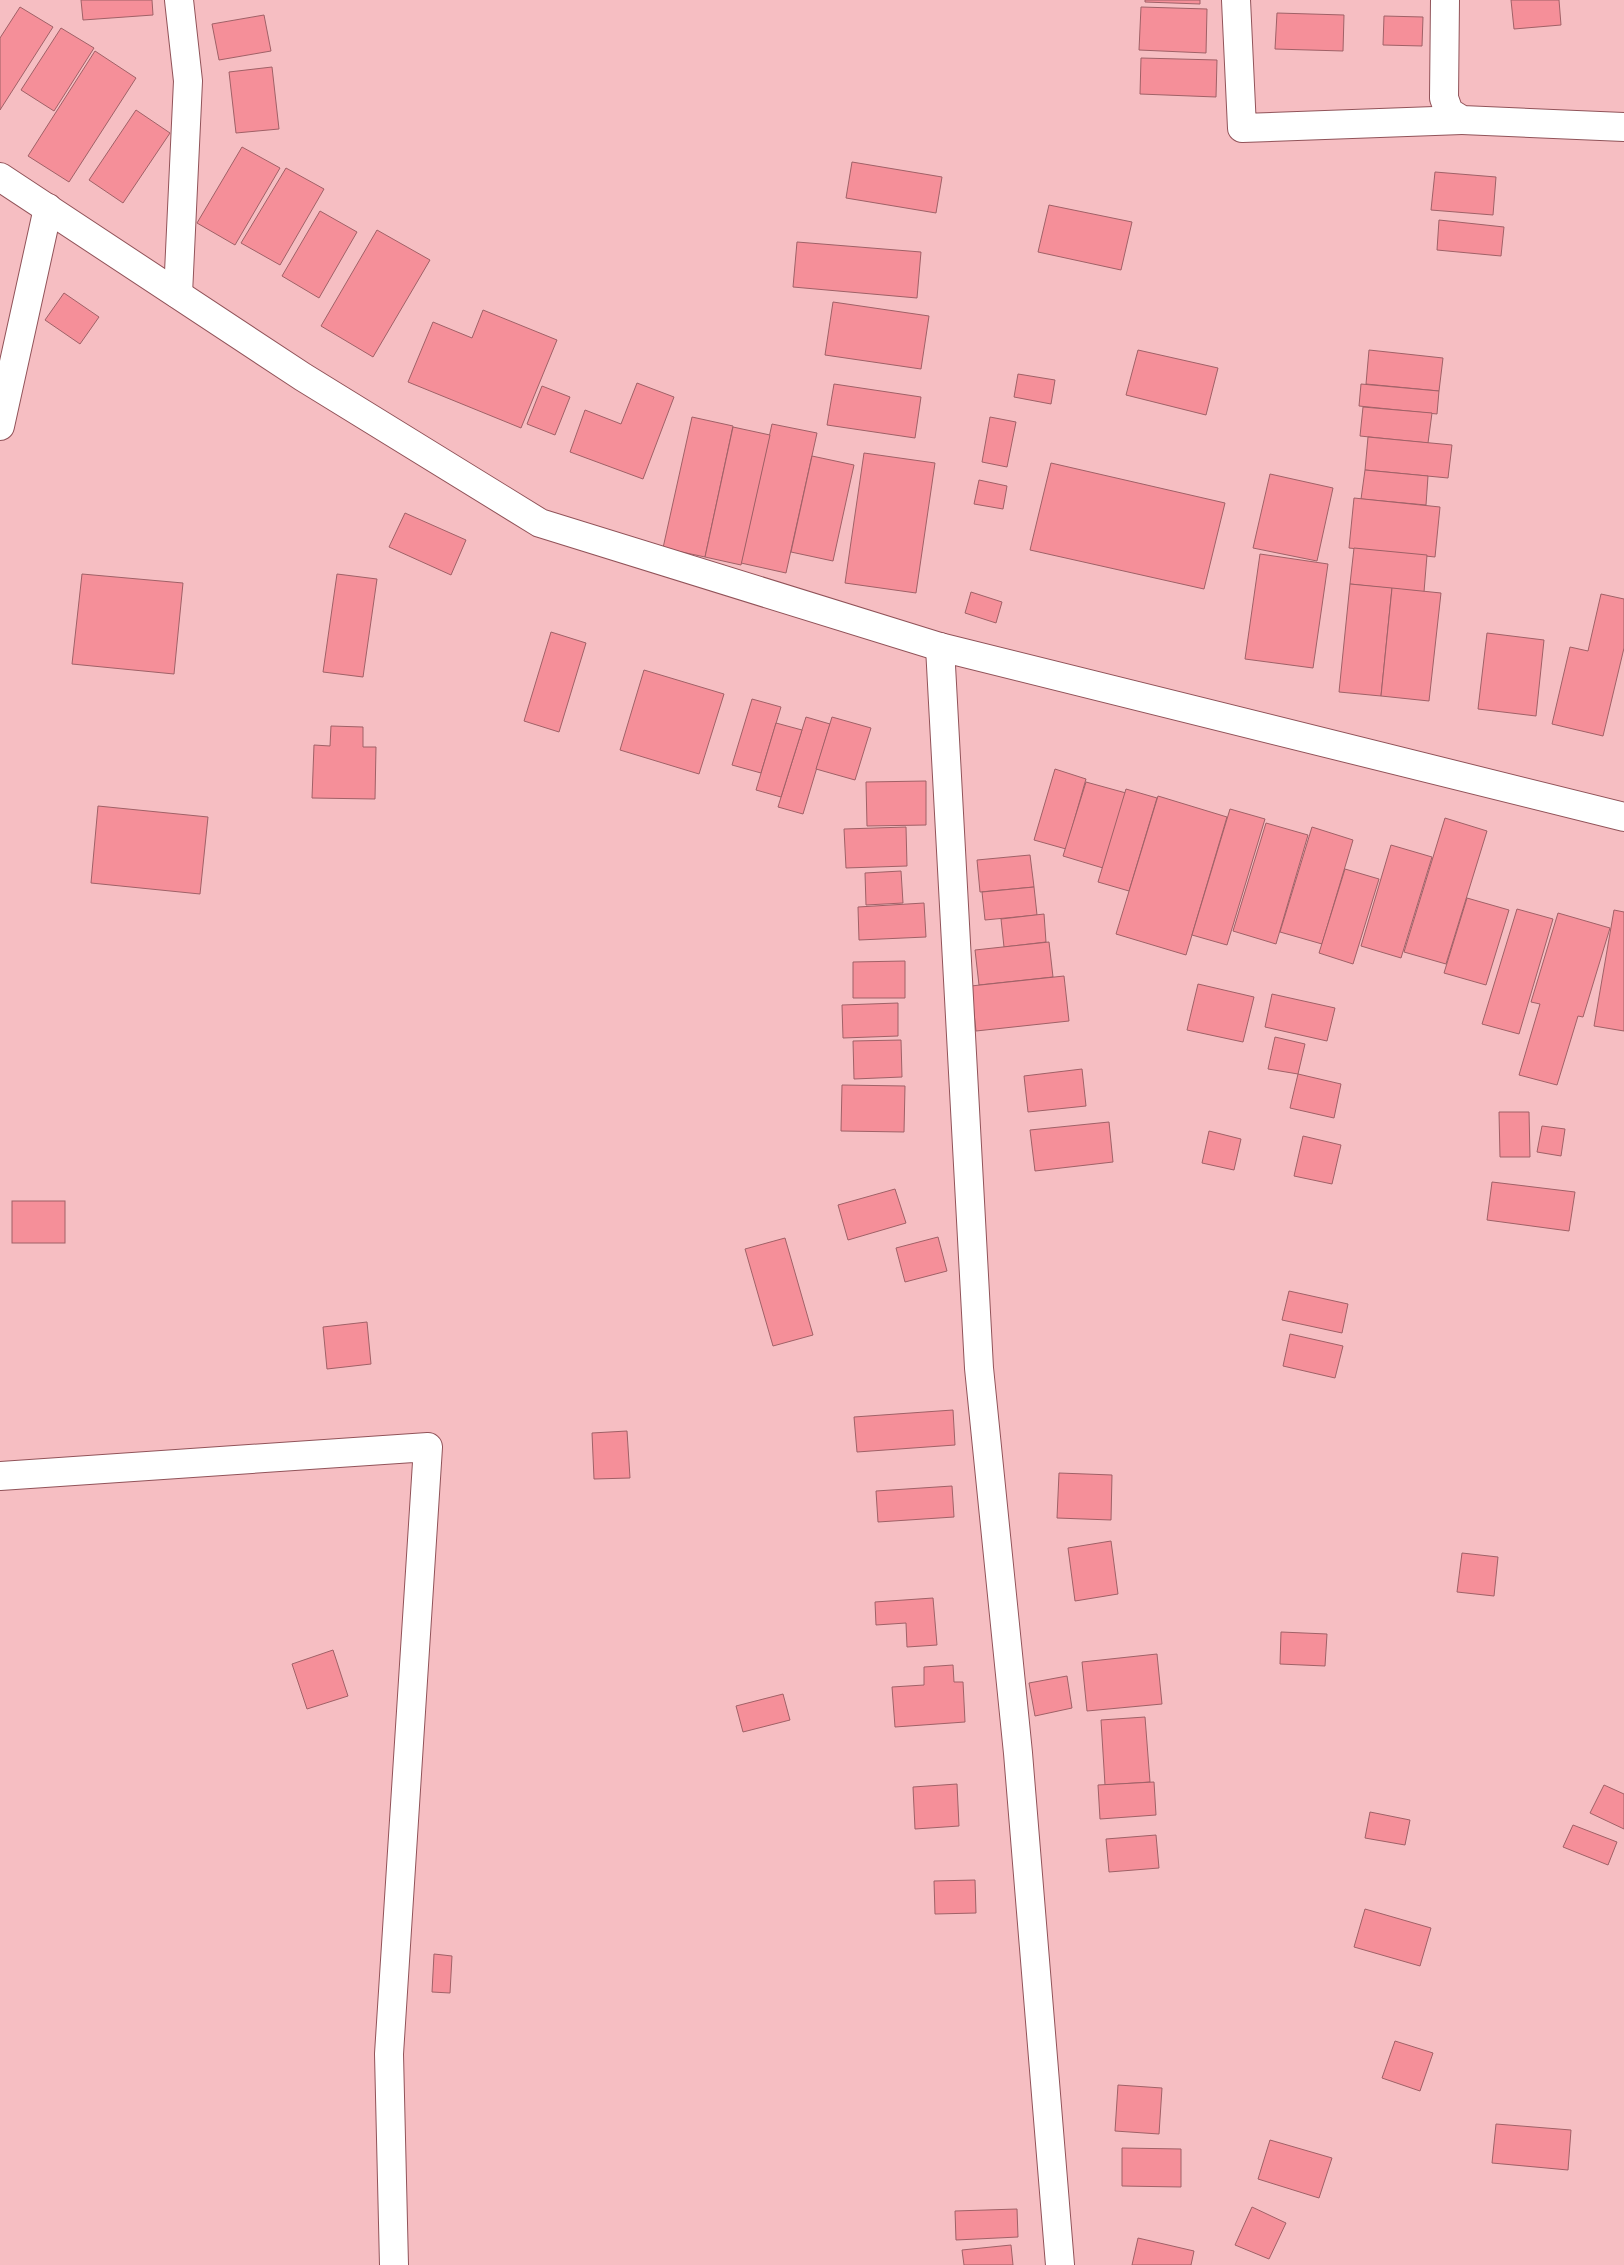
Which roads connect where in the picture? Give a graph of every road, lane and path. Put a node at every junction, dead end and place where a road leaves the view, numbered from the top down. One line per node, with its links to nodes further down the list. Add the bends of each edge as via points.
1 (179, 0): 8 (street, via 188,81)
2 (1236, 0): 4 (street, via 1242,128)
3 (1444, 0): 4 (street, via 1444,98 1449,112)
4 (1462, 120): 5 (street)
5 (1624, 127)
6 (0, 177): 7 (street)
7 (48, 208): 8 (street); 9 (street)
8 (178, 294): 10 (street, via 303,377 540,523)
9 (0, 426)
10 (940, 647): 11 (street); 14 (street, via 979,1368 1018,1753)
11 (1624, 817)
12 (0, 1476): 13 (street, via 428,1447 389,2054)
13 (394, 2265)
14 (1060, 2265)

